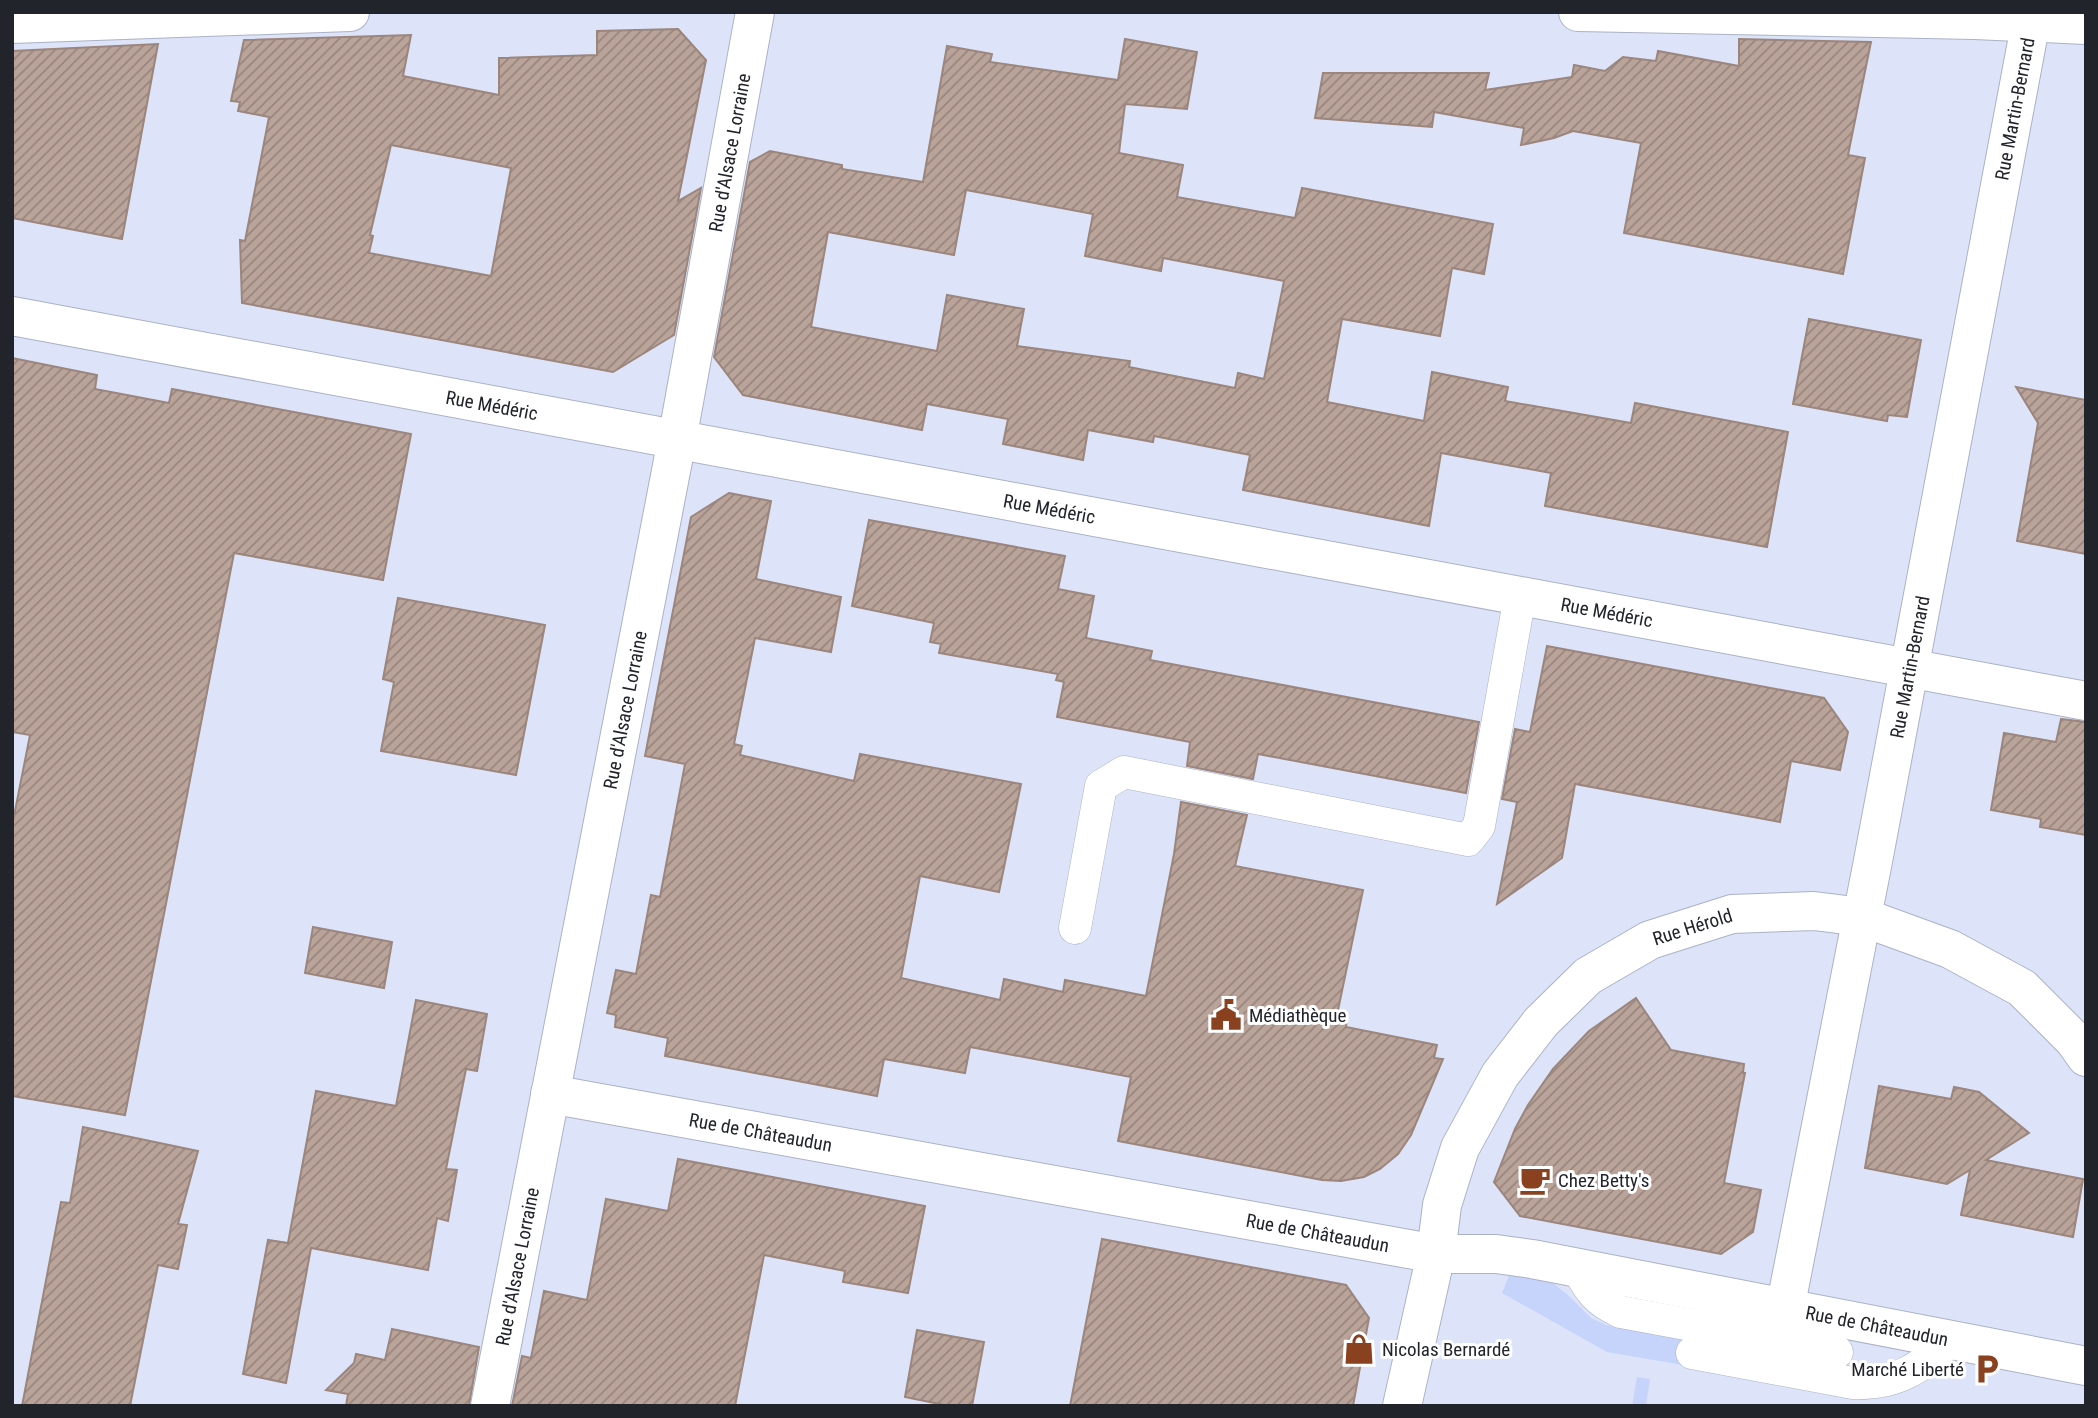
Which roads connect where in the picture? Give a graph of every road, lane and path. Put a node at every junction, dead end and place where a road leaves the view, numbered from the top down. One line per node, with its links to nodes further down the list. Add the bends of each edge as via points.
1 (350, 12): 5 (street)
2 (755, 12): 8 (street, Rue d'Alsace Lorraine)
3 (1578, 12): 4 (street)
4 (2031, 21): 6 (street); 10 (street, Rue Martin-Bernard)
5 (12, 24)
6 (2086, 25)
7 (12, 316): 8 (street, Rue Médéric)
8 (677, 440): 9 (street, Rue Médéric); 15 (street, Rue d'Alsace Lorraine)
9 (1520, 596): 10 (street, Rue Médéric); 13 (lane, via 1479,826 1468,840 1124,772 1101,786)
10 (1910, 669): 11 (street, Rue Médéric); 12 (street, Rue Martin-Bernard)
11 (2086, 701)
12 (1862, 917): 14 (street, Rue Hérold, via 1950,949 2022,988); 16 (street, Rue Hérold, via 1814,911 1732,914 1650,940 1588,976 1541,1022 1500,1075 1460,1148 1442,1205); 18 (street, Rue Martin-Bernard)
13 (1075, 928)
14 (2086, 1057)
15 (550, 1094): 16 (street, Rue de Châteaudun); 23 (street, Rue d'Alsace Lorraine)
16 (1436, 1254): 17 (street, Rue de Châteaudun, via 1496,1254); 24 (street, Rue Hérold)
17 (1577, 1268): 18 (street, Rue de Châteaudun); 20 (lane, via 1593,1295 1621,1312)
18 (1784, 1309): 19 (street, Rue de Châteaudun)
19 (1953, 1339): 21 (lane, via 1910,1373 1872,1384); 22 (street, Rue de Châteaudun)
20 (1837, 1352)
21 (1692, 1353)
22 (2086, 1367)
23 (490, 1406)
24 (1402, 1406)

